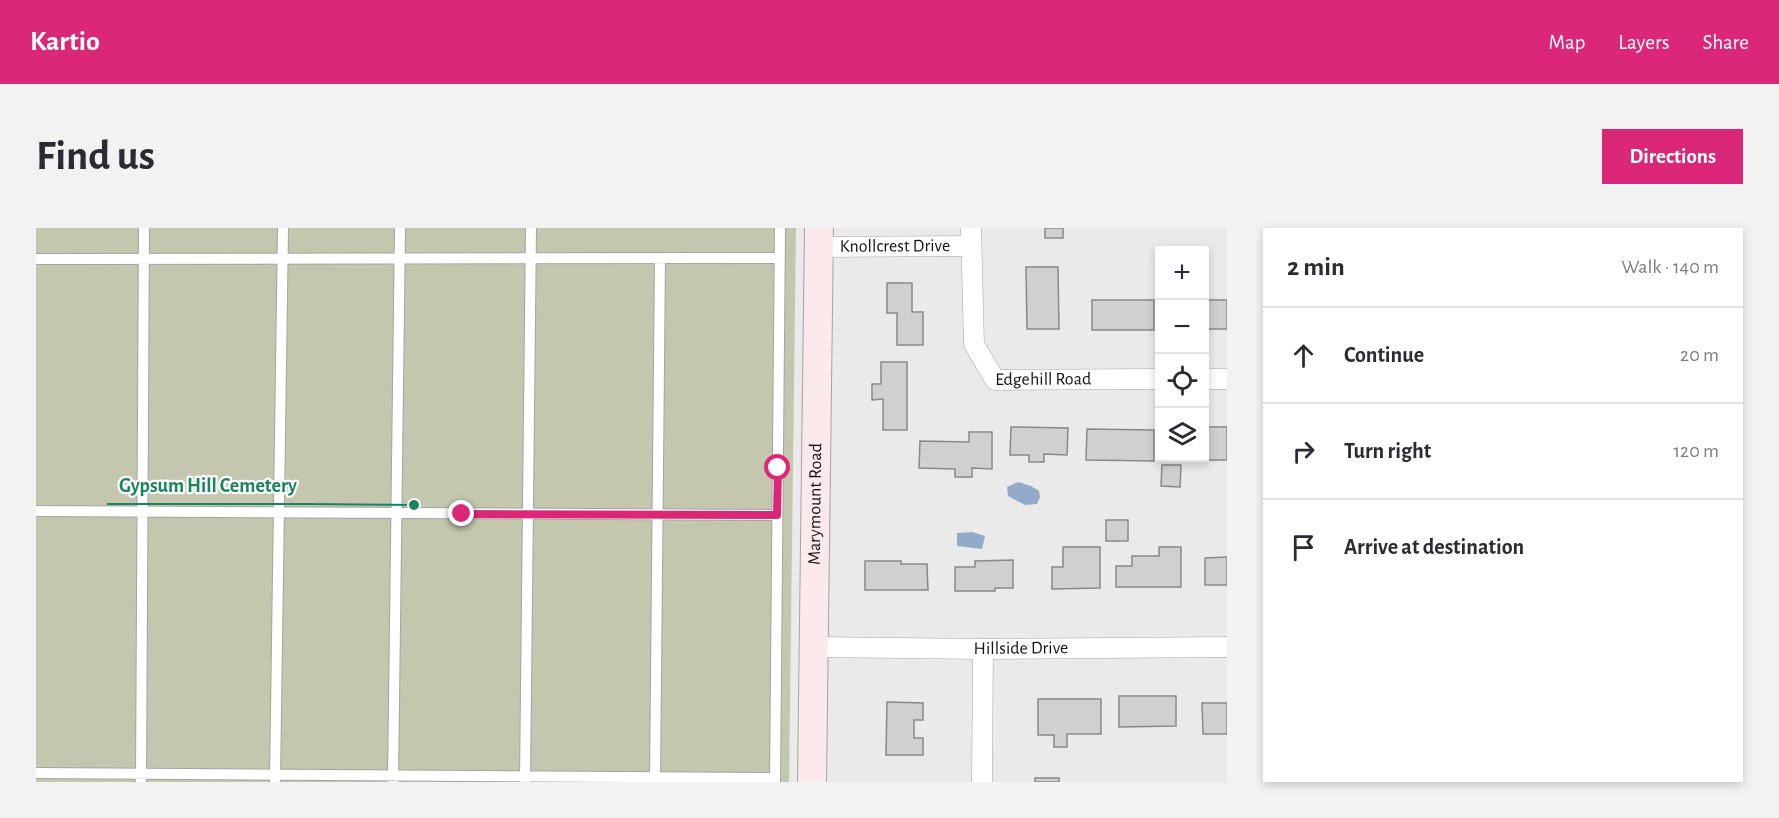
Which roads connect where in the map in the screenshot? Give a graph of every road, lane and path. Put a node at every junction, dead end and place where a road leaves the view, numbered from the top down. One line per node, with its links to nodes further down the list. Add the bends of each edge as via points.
1 (144, 228): 10 (lane)
2 (283, 228): 11 (lane)
3 (400, 228): 12 (lane)
4 (531, 228): 13 (lane)
5 (780, 228): 8 (lane)
6 (819, 237): 7 (street, Knollcrest Drive); 26 (street, Marymount Road)
7 (971, 237): 15 (street, Edgehill Road, via 974,344 995,380)
8 (780, 258): 14 (lane); 24 (lane)
9 (36, 259): 10 (lane)
10 (144, 259): 11 (lane); 19 (lane)
11 (282, 259): 12 (lane); 21 (lane)
12 (399, 259): 13 (lane); 20 (lane)
13 (531, 259): 14 (lane); 22 (lane)
14 (660, 259): 23 (lane)
15 (1155, 379)
16 (1209, 379): 17 (street)
17 (1227, 379)
18 (36, 512): 19 (lane)
19 (143, 512): 21 (lane); 29 (lane)
20 (396, 513): 21 (lane); 22 (lane); 31 (lane)
21 (279, 514): 30 (lane)
22 (528, 514): 23 (lane); 32 (lane)
23 (657, 515): 24 (lane); 33 (lane)
24 (777, 515): 34 (lane)
25 (1227, 646): 27 (street, Hillside Drive)
26 (815, 647): 27 (street, Hillside Drive); 35 (street, Marymount Road)
27 (983, 649): 36 (street)
28 (36, 773): 29 (lane)
29 (141, 778): 30 (lane)
30 (275, 778): 31 (lane)
31 (393, 779): 32 (lane)
32 (525, 779): 33 (lane)
33 (655, 780): 34 (lane)
34 (775, 780)
35 (812, 782)
36 (982, 782)

